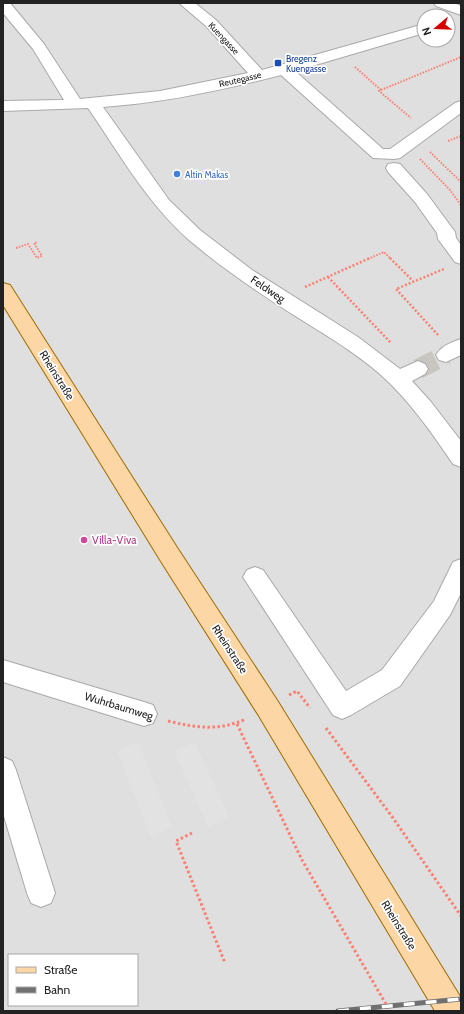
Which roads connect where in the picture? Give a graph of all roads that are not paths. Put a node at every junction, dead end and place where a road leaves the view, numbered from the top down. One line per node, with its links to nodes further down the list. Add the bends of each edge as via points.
1 (186, 3): 7 (street, Kuengasse, via 211,23)
2 (441, 3): 4 (street)
3 (3, 4): 8 (street)
4 (461, 11)
5 (416, 30): 6 (street, Reutegasse)
6 (284, 69): 7 (street, Reutegasse); 10 (street, via 379,154 394,154)
7 (258, 75): 8 (street, Reutegasse, via 159,96)
8 (83, 103): 9 (street, Reutegasse); 15 (street, Feldweg, via 163,204 192,233 261,285 340,335)
9 (3, 106)
10 (461, 106)
11 (394, 168): 12 (street, via 421,198 446,232)
12 (454, 263)
13 (3, 290): 23 (main road, Rheinstraße, via 268,708)
14 (417, 370): 15 (street)
15 (398, 380): 16 (street, Feldweg, via 422,406)
16 (461, 458)
17 (461, 569): 18 (street, via 442,608 391,678 342,707)
18 (255, 577)
19 (3, 671): 20 (street, Wuhrbaumweg)
20 (144, 714)
21 (3, 770): 22 (street)
22 (41, 893)
23 (452, 1011)

